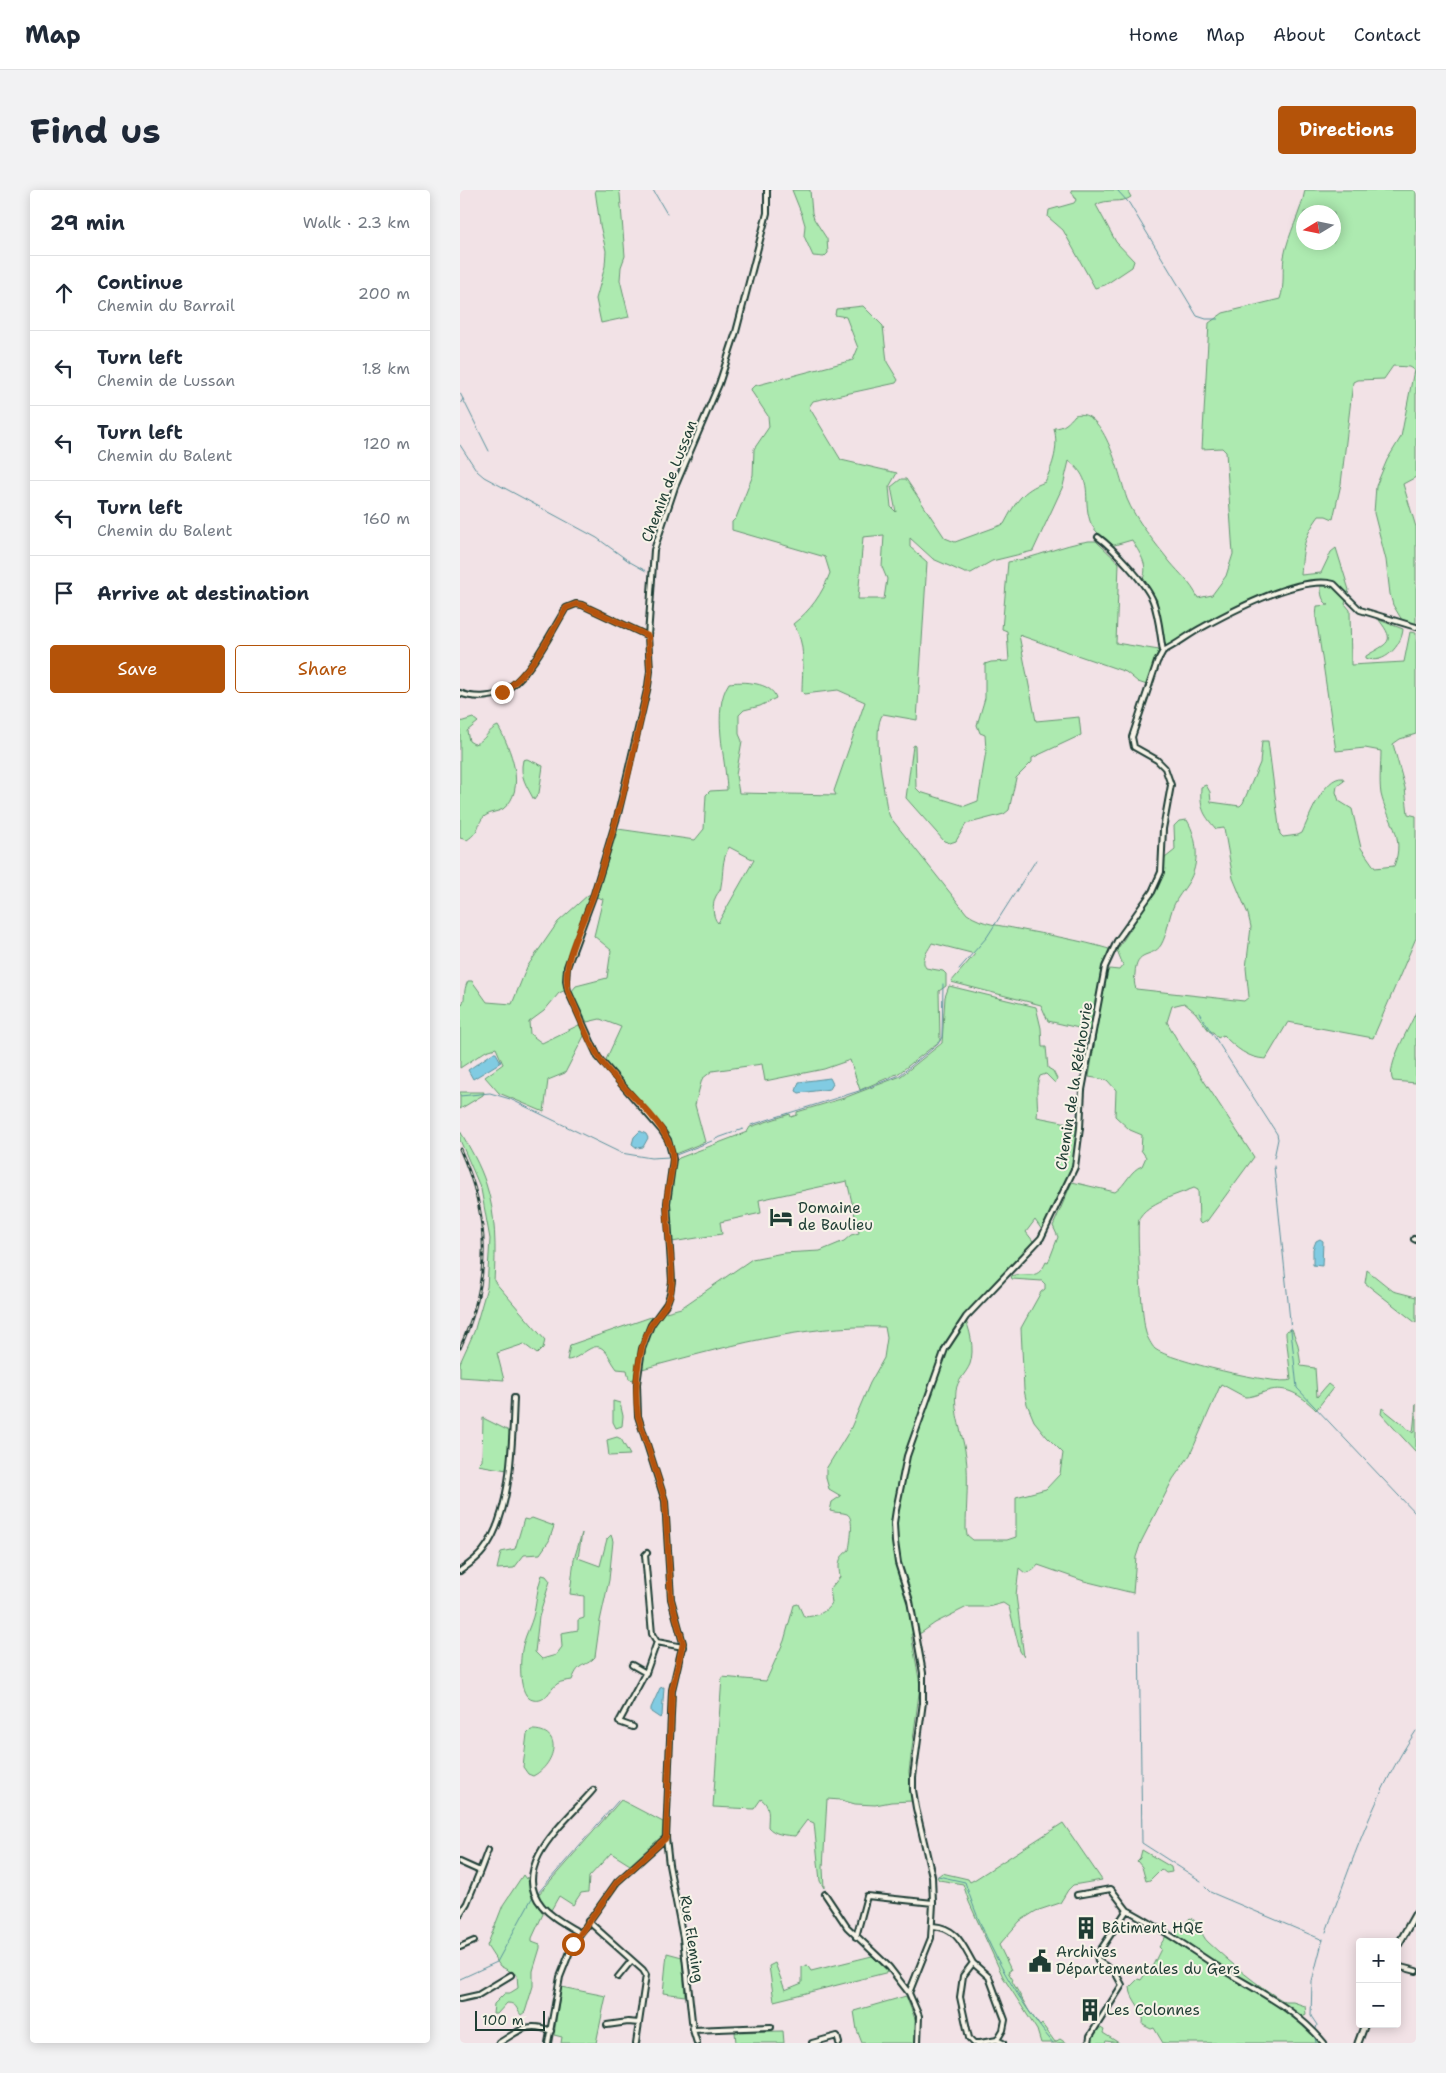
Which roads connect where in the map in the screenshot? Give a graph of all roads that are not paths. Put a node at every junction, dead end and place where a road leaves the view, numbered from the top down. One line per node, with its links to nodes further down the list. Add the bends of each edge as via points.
1 (767, 190): 4 (street, Chemin de Lussan, via 762,233 736,332 719,384 675,487 654,550)
2 (1098, 537): 5 (street, via 1150,594)
3 (1416, 627): 5 (street, via 1364,611 1332,583 1317,583 1267,596 1202,627)
4 (648, 636): 6 (street, via 582,605 572,606 566,608 536,657 510,688 495,695 478,697); 11 (street, Chemin de Lussan, via 650,671 646,695 618,814 594,894 567,967 566,982 598,1058 662,1131 673,1159 667,1203 672,1281 667,1303 646,1336 636,1405 665,1500 671,1599)
5 (1163, 651): 24 (street, Chemin de la Réthourie, via 1132,737 1134,747 1165,768 1171,785 1162,834 1161,872 1152,892 1117,941 1104,967 1082,1090 1074,1167 1041,1238 966,1318 944,1349 907,1456 896,1510 894,1524 898,1563 910,1601 922,1673 923,1702 913,1790 932,1876)
6 (460, 693)
7 (514, 1398): 9 (street, via 510,1470 498,1521 484,1550)
8 (647, 1553): 10 (street, via 652,1634)
9 (460, 1571)
10 (657, 1642): 11 (street); 13 (street)
11 (683, 1647): 16 (street, Chemin de Lussan, via 672,1690)
12 (632, 1665): 13 (street)
13 (646, 1673): 14 (street, via 619,1722)
14 (633, 1726)
15 (593, 1790): 30 (street, via 554,1832 531,1878 532,1889 541,1906)
16 (666, 1838): 28 (street, via 617,1882); 47 (street, Rue Fleming, via 683,1938)
17 (488, 1850): 19 (street)
18 (460, 1862): 19 (street)
19 (480, 1871): 22 (street)
20 (824, 1894): 31 (street)
21 (1077, 1895): 25 (street, via 1111,1889)
22 (470, 1896): 23 (street); 27 (street)
23 (477, 1899)
24 (933, 1903): 29 (street, Chemin de la Réthourie); 31 (street, via 867,1896)
25 (1127, 1910): 59 (street, via 1097,1956 1115,1972 1122,1986 1090,2036); 60 (street, via 1160,1927 1298,2016)
26 (1416, 1913): 32 (main road)
27 (460, 1914)
28 (588, 1921): 30 (street); 35 (street)
29 (933, 1926): 36 (street, via 951,1931); 41 (street, Chemin de la Réthourie, via 928,1950)
30 (580, 1933): 48 (street, via 562,1969)
31 (856, 1937): 41 (street, via 889,1967)
32 (1401, 1940)
33 (474, 1941): 34 (street)
34 (460, 1947)
35 (632, 1960): 40 (street); 43 (street, via 646,1977)
36 (973, 1963): 49 (street, via 989,1977 1005,2020); 57 (street, via 963,1976 960,1997 969,2038)
37 (1401, 1967): 38 (street)
38 (1416, 1971)
39 (511, 1975): 42 (street, via 478,1995)
40 (618, 1977)
41 (909, 1993): 56 (street, via 919,2016)
42 (460, 1999)
43 (639, 2023): 44 (street); 52 (street)
44 (608, 2025)
45 (771, 2027): 47 (street)
46 (1364, 2028): 61 (main road)
47 (693, 2030): 53 (street, Rue Fleming)
48 (551, 2031): 50 (street, via 529,2026); 51 (street)
49 (997, 2040): 57 (street); 58 (street)
50 (499, 2043)
51 (548, 2043)
52 (636, 2043)
53 (697, 2043)
54 (812, 2043): 55 (street, via 837,2036)
55 (839, 2043)
56 (918, 2043)
57 (980, 2043)
58 (1003, 2043)
59 (1089, 2043)
60 (1324, 2043)
61 (1358, 2043)

